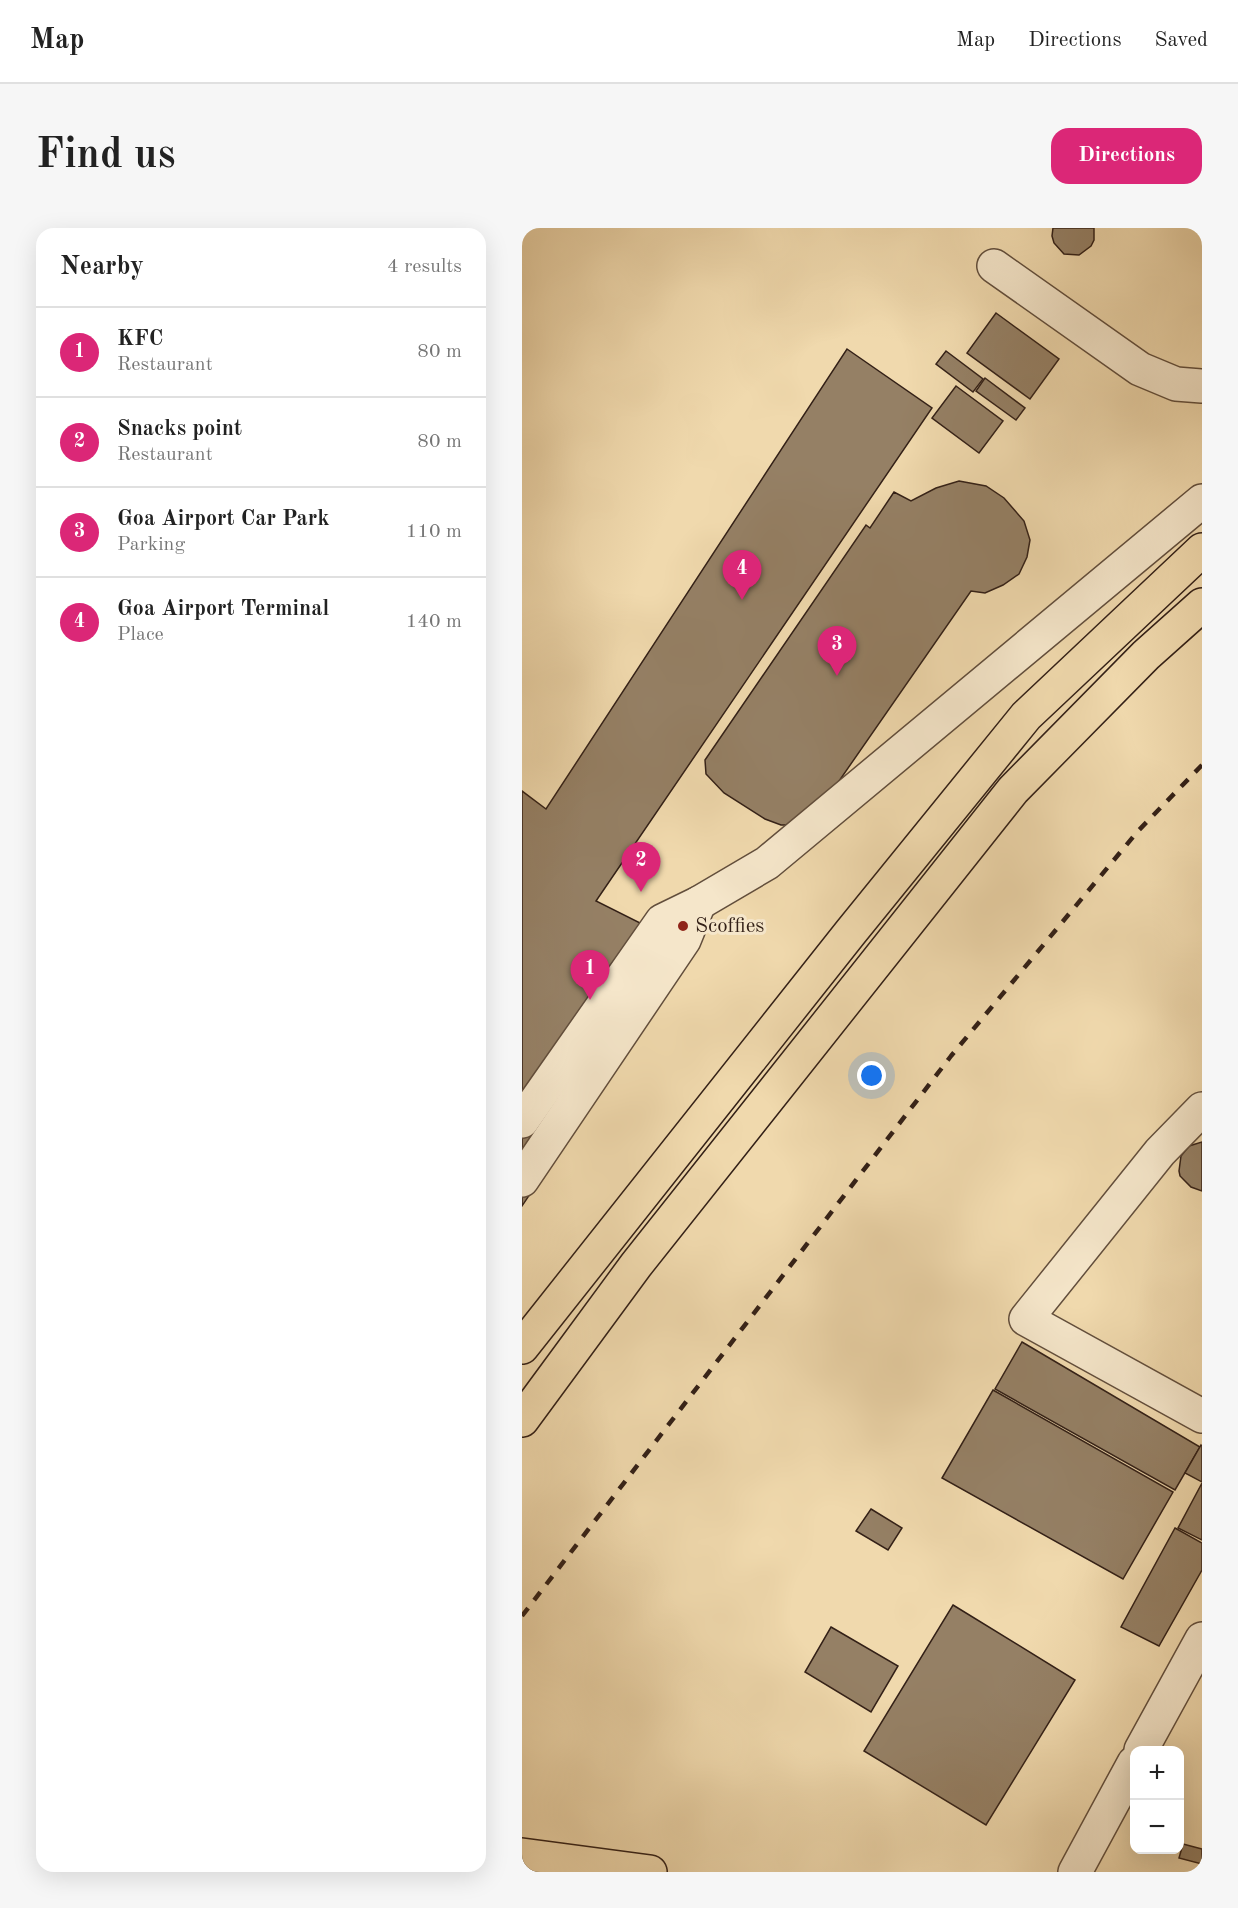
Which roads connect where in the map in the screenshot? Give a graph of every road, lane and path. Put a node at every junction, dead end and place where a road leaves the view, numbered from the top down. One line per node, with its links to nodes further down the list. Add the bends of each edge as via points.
1 (994, 266): 2 (street, via 1140,369 1176,384)
2 (1202, 386)
3 (1202, 501): 6 (street, via 785,848)
4 (1202, 550): 10 (highway, via 1026,716)
5 (1202, 605): 12 (highway, via 1146,655 1013,790 636,1265)
6 (699, 903): 8 (street, via 662,921); 9 (street, via 684,940)
7 (1202, 1109): 11 (street, via 1160,1152 1026,1319)
8 (522, 1121)
9 (522, 1180)
10 (522, 1347)
11 (1202, 1416)
12 (522, 1420)
13 (1202, 1639): 14 (street)
14 (1143, 1746)
15 (1130, 1769): 18 (street)
16 (522, 1855): 17 (highway)
17 (650, 1872)
18 (1075, 1872)

